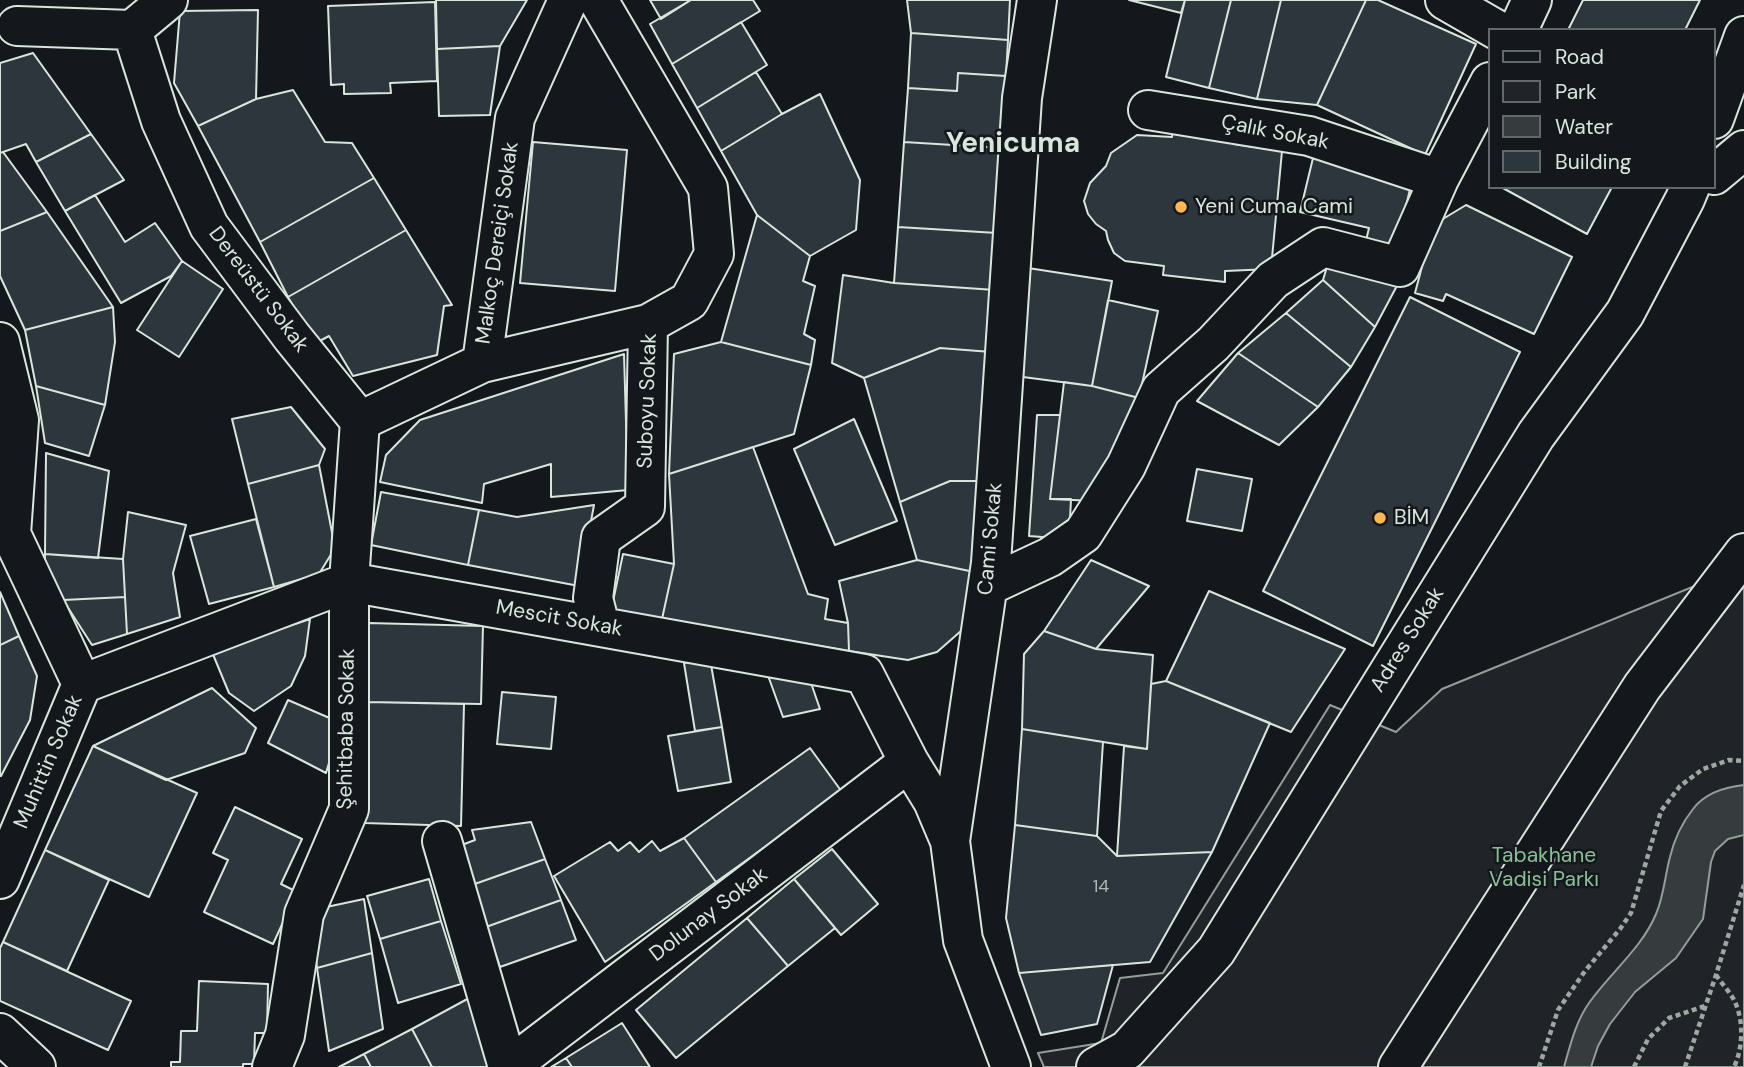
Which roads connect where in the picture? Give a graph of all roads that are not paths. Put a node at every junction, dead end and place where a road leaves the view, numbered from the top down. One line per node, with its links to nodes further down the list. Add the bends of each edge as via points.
1 (168, 0): 10 (street)
2 (568, 0): 21 (street, Malkoç Dereiçi Sokak, via 515,118)
3 (598, 0): 19 (street, Suboyu Sokak, via 708,188 715,254 689,300)
4 (1037, 0): 26 (street, Cami Sokak, via 1022,98)
5 (1445, 0): 8 (street)
6 (1532, 0): 9 (street)
7 (17, 26): 10 (street)
8 (1494, 28)
9 (1519, 28)
10 (132, 30): 22 (street, Dereüstü Sokak, via 161,121 209,226)
11 (1744, 36): 14 (street)
12 (1488, 86): 17 (street)
13 (1148, 110): 17 (street, Çalık Sokak, via 1309,136)
14 (1716, 113)
15 (1744, 150): 16 (street)
16 (1716, 173)
17 (1439, 178): 26 (street, via 1400,267 1322,247 1273,280 1213,344 1161,390 1126,466 1083,534 1050,558)
18 (1691, 191): 38 (street, Adres Sokak, via 1625,313 1536,435 1216,951 1127,1050)
19 (648, 324): 21 (street); 27 (street, Suboyu Sokak, via 645,507 601,538 593,598)
20 (0, 342): 23 (street, via 19,420)
21 (482, 363): 22 (street, Malkoç Dereiçi Sokak)
22 (360, 421): 25 (street, Şehitbaba Sokak)
23 (5, 532): 28 (street)
24 (1744, 553): 39 (street, via 1643,687)
25 (349, 582): 27 (street, Mescit Sokak); 28 (street); 35 (street, Şehitbaba Sokak, via 349,809 304,914 285,1035)
26 (988, 586): 31 (street, Cami Sokak)
27 (600, 626): 29 (street, Mescit Sokak, via 864,674)
28 (82, 684): 32 (street, Muhittin Sokak)
29 (909, 762): 31 (street, Mescit Sokak); 36 (street, Dolunay Sokak)
30 (442, 841): 36 (street)
31 (950, 841): 37 (street, Cami Sokak, via 963,940)
32 (0, 879)
33 (0, 1033): 34 (street)
34 (36, 1067)
35 (272, 1067)
36 (509, 1067)
37 (1011, 1067)
38 (1096, 1067)
39 (1398, 1067)

